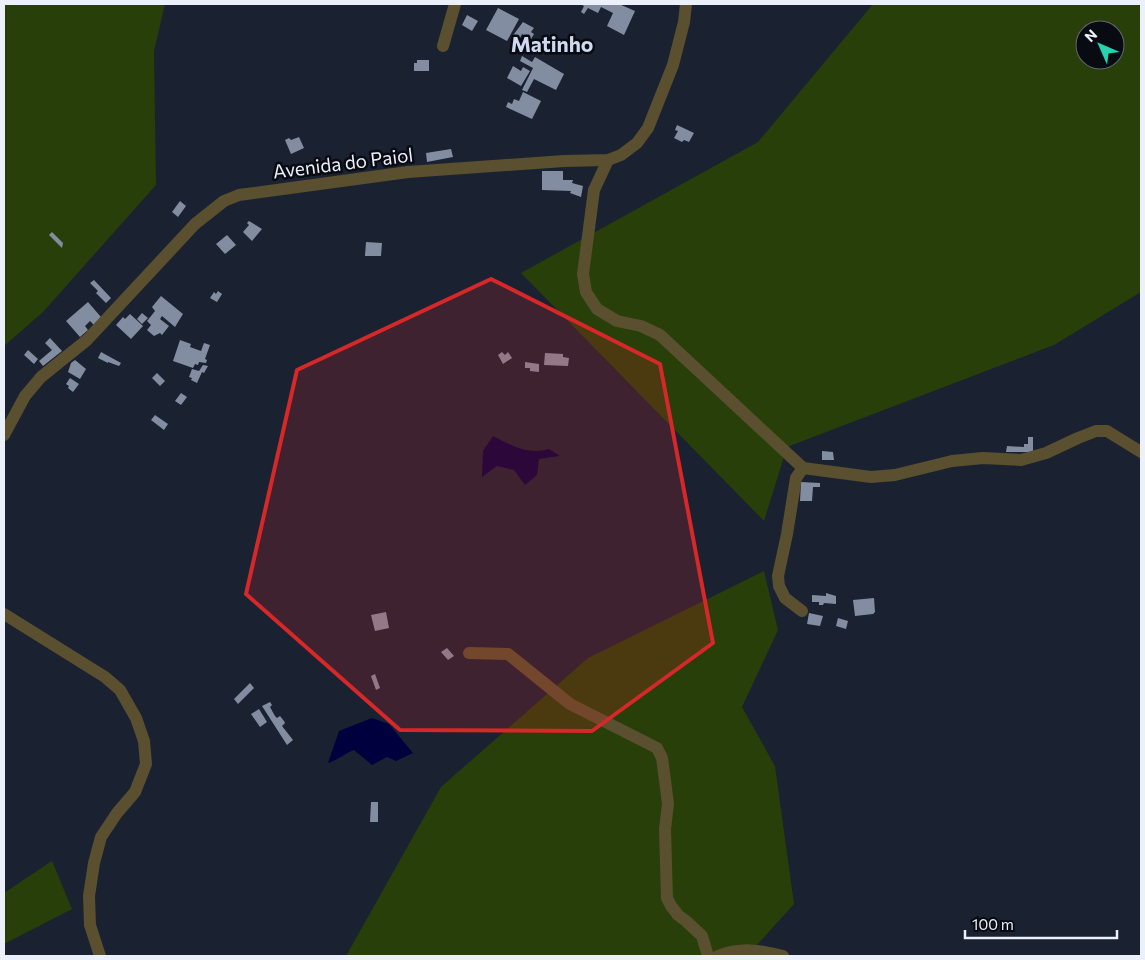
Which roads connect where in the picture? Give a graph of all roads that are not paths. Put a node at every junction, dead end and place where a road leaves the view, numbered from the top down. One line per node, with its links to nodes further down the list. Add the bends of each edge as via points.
1 (455, 4): 3 (street)
2 (686, 4): 4 (street, Avenida do Paiol, via 673,65 648,128 621,156)
3 (443, 46)
4 (608, 160): 5 (street, Avenida do Paiol, via 408,172 239,195 224,201 195,224 87,340 41,377 25,396); 7 (street, via 594,190 582,274 586,292 597,309 617,321 641,326 660,335)
5 (4, 435)
6 (1141, 452): 7 (street, via 1107,431 1096,431 1046,453 1020,460 983,458 952,461 895,475 871,477)
7 (803, 468): 8 (street, via 796,478 778,576 785,598)
8 (802, 611)
9 (4, 614): 11 (street, via 105,677 120,690 136,718 144,741 146,764 135,792 101,837 94,863 89,896 90,925)
10 (469, 652): 12 (street, via 508,654 570,704 657,748 664,768 668,804 665,829 667,898 678,915 702,936)
11 (100, 956)
12 (708, 956)
13 (718, 956): 14 (street, via 748,950)
14 (783, 956)

